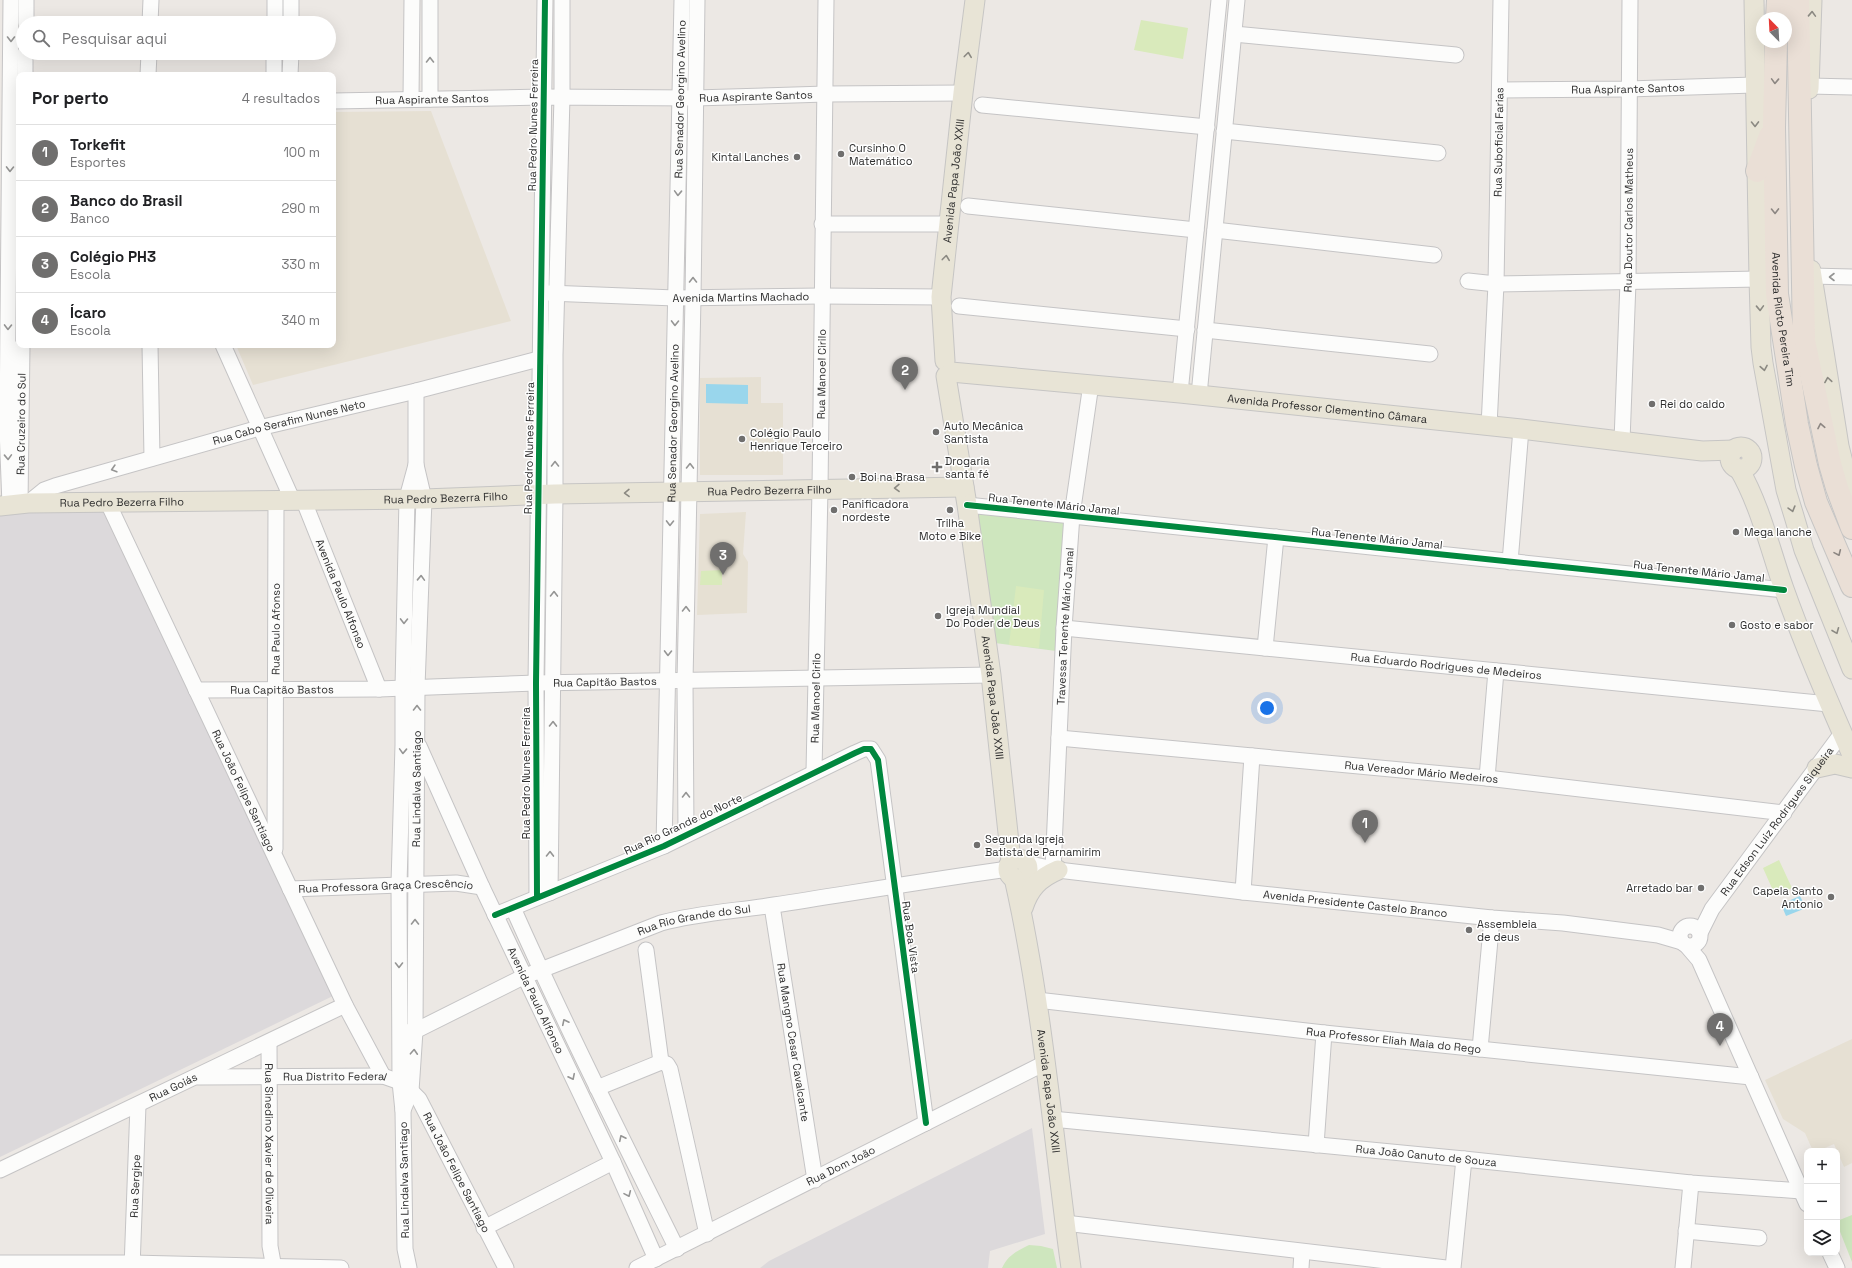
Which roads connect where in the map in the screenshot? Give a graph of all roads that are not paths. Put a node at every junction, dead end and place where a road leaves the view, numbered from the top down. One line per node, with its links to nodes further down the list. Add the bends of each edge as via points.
1 (11, 0): 27 (street, Rua Cruzeiro do Sul, one-way to 27)
2 (26, 0): 23 (street)
3 (151, 0): 24 (street)
4 (275, 0): 25 (street)
5 (291, 0): 26 (street)
6 (412, 0): 53 (street)
7 (430, 0): 55 (street, one-way to 7)
8 (545, 0): 51 (street, Rua Pedro Nunes Ferreira)
9 (562, 0): 52 (street, Rua Pedro Nunes Ferreira)
10 (682, 0): 54 (street, Rua Senador Georgino Avelino)
11 (697, 0): 54 (street, Rua Senador Georgino Avelino)
12 (826, 0): 50 (street, Rua Manoel Cirilo)
13 (975, 0): 49 (main road, Avenida Papa João XXIII, one-way to 13)
14 (1219, 0): 45 (street)
15 (1237, 0): 28 (street)
16 (1501, 0): 47 (street, Rua Suboficial Farias)
17 (1630, 0): 46 (street, Rua Doutor Carlos Matheus)
18 (1754, 0): 42 (main road)
19 (1778, 0): 22 (highway)
20 (1798, 0): 118 (highway, Avenida Piloto Pereira Tim, one-way to 20, via 1826,447 1804,341)
21 (1812, 0): 43 (main road, one-way to 21)
22 (1777, 12)
23 (26, 16)
24 (150, 16)
25 (275, 16)
26 (291, 16)
27 (16, 32)
28 (1234, 34): 30 (street); 48 (street)
29 (1776, 48): 60 (highway, Avenida Piloto Pereira Tim, one-way to 60)
30 (1456, 55)
31 (19, 60): 36 (street, Rua Cruzeiro do Sul)
32 (21, 60): 37 (street, Rua Cruzeiro do Sul)
33 (149, 60): 38 (street)
34 (274, 60): 39 (street)
35 (291, 60): 40 (street)
36 (17, 72)
37 (24, 72)
38 (148, 72)
39 (274, 72)
40 (290, 72)
41 (16, 77): 58 (street, Rua Cruzeiro do Sul)
42 (1754, 85): 46 (street, Rua Aspirante Santos); 63 (main road, one-way to 63)
43 (1809, 86): 44 (street); 72 (main road)
44 (1852, 87)
45 (1210, 89): 48 (street); 59 (street)
46 (1628, 89): 47 (street, Rua Aspirante Santos); 76 (street, Rua Doutor Carlos Matheus)
47 (1501, 90): 77 (street, Rua Suboficial Farias)
48 (1228, 91): 61 (street)
49 (963, 93): 50 (street, Rua Aspirante Santos); 68 (main road, Avenida Papa João XXIII)
50 (826, 94): 54 (street, Rua Aspirante Santos); 67 (street, Rua Manoel Cirilo)
51 (543, 97): 52 (street, Rua Aspirante Santos); 55 (street, Rua Aspirante Santos); 80 (street, Rua Pedro Nunes Ferreira)
52 (562, 97): 54 (street, Rua Aspirante Santos); 81 (street, Rua Pedro Nunes Ferreira)
53 (411, 98): 55 (street, Rua Aspirante Santos); 56 (street, Rua Aspirante Santos)
54 (688, 98): 84 (street, Rua Senador Georgino Avelino, one-way to 84); 85 (street, Rua Senador Georgino Avelino, one-way to 54)
55 (430, 99)
56 (336, 101)
57 (982, 105): 59 (street)
58 (10, 107): 87 (street, Rua Cruzeiro do Sul, one-way to 87)
59 (1207, 127): 64 (street)
60 (1774, 127): 63 (highway); 124 (highway, Avenida Piloto Pereira Tim, one-way to 124, via 1777,294 1797,424 1816,502)
61 (1224, 131): 62 (street); 65 (street)
62 (1438, 153)
63 (1757, 171): 74 (main road)
64 (1201, 188): 65 (street); 69 (street)
65 (1219, 189): 70 (street)
66 (968, 206): 69 (street)
67 (822, 224): 68 (street); 82 (street, Rua Manoel Cirilo)
68 (950, 224): 83 (main road, Avenida Papa João XXIII, one-way to 68)
69 (1196, 230): 78 (street)
70 (1215, 230): 71 (street); 79 (street)
71 (1434, 254)
72 (1811, 276): 73 (street, one-way to 72); 109 (main road, one-way to 72, via 1839,446)
73 (1852, 277)
74 (1759, 279): 76 (street); 100 (main road, one-way to 100, via 1761,347)
75 (1468, 281): 77 (street)
76 (1628, 282): 77 (street); 105 (street, Rua Doutor Carlos Matheus)
77 (1496, 284): 101 (street, Rua Suboficial Farias)
78 (1191, 289): 79 (street); 88 (street)
79 (1209, 291): 89 (street)
80 (541, 293): 81 (street, Avenida Martins Machado); 94 (street, Rua Pedro Nunes Ferreira)
81 (557, 293): 84 (street, Avenida Martins Machado); 94 (street, Rua Pedro Nunes Ferreira)
82 (821, 296): 83 (street, Avenida Martins Machado); 85 (street, Avenida Martins Machado); 110 (street, Rua Manoel Cirilo)
83 (941, 297): 95 (main road, Avenida Papa João XXIII)
84 (675, 298): 85 (street, Avenida Martins Machado); 111 (street, Rua Senador Georgino Avelino, one-way to 111)
85 (693, 298): 111 (street, Rua Senador Georgino Avelino, one-way to 85)
86 (960, 306): 88 (street)
87 (14, 309): 102 (street, Rua Cruzeiro do Sul, one-way to 102)
88 (1187, 329): 98 (street)
89 (1205, 330): 93 (street); 99 (street)
90 (22, 348): 102 (street, Rua Cruzeiro do Sul)
91 (150, 348): 106 (street)
92 (224, 348): 103 (street, Rua Paulo Afonso)
93 (1430, 354)
94 (548, 356): 97 (street, Rua Cabo Serafim Nunes Neto); 112 (street, Rua Pedro Nunes Ferreira)
95 (947, 370): 96 (main road, Avenida Professor Clementino Câmara); 113 (main road, Avenida Papa João XXIII)
96 (1091, 384): 98 (main road, Avenida Professor Clementino Câmara); 119 (street, Travessa Tenente Mário Jamal)
97 (416, 391): 103 (street, Rua Cabo Serafim Nunes Neto); 115 (street, Rua Lindalva Santiago)
98 (1180, 393): 99 (main road, Avenida Professor Clementino Câmara)
99 (1199, 395): 101 (main road, Avenida Professor Clementino Câmara)
100 (1774, 422): 107 (main road, Avenida Professor Clementino Câmara, via 1767,442 1757,447); 108 (main road)
101 (1488, 426): 104 (main road, Avenida Professor Clementino Câmara)
102 (9, 428): 117 (street, Rua Cruzeiro do Sul)
103 (259, 428): 106 (street, Rua Cabo Serafim Nunes Neto); 114 (street, Rua Paulo Afonso)
104 (1521, 429): 105 (main road, Avenida Professor Clementino Câmara); 121 (street)
105 (1622, 441): 107 (main road, Avenida Professor Clementino Câmara, via 1702,451)
106 (152, 458): 117 (street, Rua Cabo Serafim Nunes Neto, one-way to 117, via 55,486)
107 (1743, 464): 108 (main road, Avenida Professor Clementino Câmara, via 1768,463); 125 (main road)
108 (1783, 471): 128 (main road, one-way to 128, via 1804,550)
109 (1849, 473): 118 (main road)
110 (820, 489): 111 (main road, Rua Pedro Bezerra Filho); 113 (main road, Rua Pedro Bezerra Filho, one-way to 110); 131 (street, Rua Manoel Cirilo)
111 (680, 492): 112 (main road, Rua Pedro Bezerra Filho, one-way to 112); 132 (street, Rua Senador Georgino Avelino, one-way to 132); 133 (street, Rua Senador Georgino Avelino, one-way to 111)
112 (547, 495): 115 (main road, Rua Pedro Bezerra Filho); 122 (street, Rua Pedro Nunes Ferreira); 123 (street, Rua Pedro Nunes Ferreira)
113 (966, 496): 119 (street, Rua Tenente Mário Jamal); 130 (main road, Avenida Papa João XXIII)
114 (290, 499): 115 (main road, Rua Pedro Bezerra Filho); 116 (main road, Rua Pedro Bezerra Filho); 138 (street, Rua Paulo Afonso); 139 (street, Avenida Paulo Alfonso)
115 (415, 499): 136 (street, Rua Lindalva Santiago)
116 (108, 503): 117 (main road, Rua Pedro Bezerra Filho); 137 (street, Rua João Felipe Santiago)
117 (14, 504)
118 (1850, 513)
119 (1072, 515): 120 (street, Rua Tenente Mário Jamal); 126 (street, Travessa Tenente Mário Jamal)
120 (1276, 537): 121 (street, Rua Tenente Mário Jamal); 127 (street)
121 (1510, 562): 125 (street, Rua Tenente Mário Jamal)
122 (537, 565): 123 (street); 135 (street, Rua Pedro Nunes Ferreira)
123 (555, 565): 134 (street, Rua Pedro Nunes Ferreira, one-way to 123)
124 (1852, 586)
125 (1784, 590): 140 (main road)
126 (1064, 628): 127 (street, Rua Eduardo Rodrigues de Medeiros); 142 (street, Travessa Tenente Mário Jamal)
127 (1264, 648): 129 (street, Rua Eduardo Rodrigues de Medeiros)
128 (1852, 669)
129 (1496, 671): 140 (street, Rua Eduardo Rodrigues de Medeiros); 150 (street)
130 (991, 675): 131 (street, Rua Capitão Bastos); 156 (main road, Avenida Papa João XXIII, via 1009,831)
131 (817, 678): 133 (street, Rua Capitão Bastos); 149 (street, Rua Manoel Cirilo)
132 (667, 681): 133 (street, Rua Capitão Bastos); 134 (street, Rua Capitão Bastos); 154 (street, Rua Senador Georgino Avelino)
133 (685, 681): 153 (street, Rua Senador Georgino Avelino, one-way to 133)
134 (553, 683): 135 (street, Rua Capitão Bastos); 151 (street, Rua Pedro Nunes Ferreira, one-way to 134)
135 (536, 684): 136 (street, Rua Capitão Bastos); 151 (street, Rua Pedro Nunes Ferreira)
136 (410, 688): 139 (street, Rua Capitão Bastos); 143 (street, Rua Lindalva Santiago, one-way to 136); 158 (street, Rua Lindalva Santiago, one-way to 158, via 403,745)
137 (196, 690): 138 (street, Rua Capitão Bastos); 155 (street, Rua João Felipe Santiago)
138 (276, 690): 139 (street, Rua Capitão Bastos); 155 (street, Rua Paulo Afonso)
139 (379, 690)
140 (1829, 704): 141 (main road)
141 (1842, 733): 145 (main road); 147 (street, Rua Edson Luiz Rodrigues Siqueira)
142 (1059, 738): 146 (street, Rua Vereador Mário Medeiros); 157 (street, Travessa Tenente Mário Jamal)
143 (416, 741): 159 (street, Rua Lindalva Santiago); 161 (street, Avenida Paulo Alfonso)
144 (875, 754): 149 (street, Rua Rio Grande do Norte, via 871,749 864,749); 160 (street, Rua Boa Vista, via 878,760)
145 (1852, 755)
146 (1252, 756): 150 (street, Rua Vereador Mário Medeiros); 163 (street)
147 (1817, 768): 148 (main road, via 1835,764); 152 (street, Rua Edson Luiz Rodrigues Siqueira)
148 (1852, 768)
149 (814, 772): 153 (street, Rua Rio Grande do Norte)
150 (1487, 778): 152 (street, Rua Vereador Mário Medeiros)
151 (544, 803): 164 (street, Rua Pedro Nunes Ferreira)
152 (1784, 813): 170 (street, Rua Edson Luiz Rodrigues Siqueira)
153 (686, 834): 154 (street, Rua Rio Grande do Norte)
154 (664, 846): 164 (street, Rua Rio Grande do Norte)
155 (275, 854): 162 (street, Rua João Felipe Santiago)
156 (1019, 869): 157 (street, Avenida Presidente Castelo Branco); 160 (street, Rua Rio Grande do Sul); 167 (main road, Avenida Papa João XXIII)
157 (1055, 869): 163 (street, Avenida Presidente Castelo Branco); 167 (main road, via 1035,884)
158 (399, 884): 159 (street, Rua Professora Graça Crescêncio); 162 (street, Rua Professora Graça Crescêncio); 176 (street, Rua Lindalva Santiago, one-way to 176)
159 (414, 884): 161 (street, Rua Professora Graça Crescêncio, via 456,883); 177 (street, Rua Lindalva Santiago, one-way to 159)
160 (894, 885): 165 (street, Rua Rio Grande do Sul); 191 (street, Rua Boa Vista)
161 (482, 888): 168 (street, Avenida Paulo Alfonso)
162 (290, 889): 175 (street, Rua João Felipe Santiago)
163 (1243, 892): 169 (street, Avenida Presidente Castelo Branco)
164 (544, 895): 166 (street, Rua Rio Grande do Norte)
165 (772, 906): 172 (street, Rua Rio Grande do Sul, via 667,922); 196 (street, Rua Mangno Cesar Cavalcante)
166 (513, 908): 168 (street, Rua Rio Grande do Norte); 172 (street, Avenida Paulo Alfonso)
167 (1023, 912): 174 (main road, Avenida Papa João XXIII)
168 (495, 915): 173 (street, Avenida Paulo Alfonso)
169 (1492, 918): 170 (street, Avenida Presidente Castelo Branco); 180 (street)
170 (1691, 936): 186 (street, via 1699,960)
171 (646, 950): 181 (street)
172 (540, 969): 173 (street, Rua Rio Grande do Sul); 188 (street, Avenida Paulo Alfonso, one-way to 172)
173 (524, 977): 177 (street, Rua Rio Grande do Sul); 194 (street, Avenida Paulo Alfonso, one-way to 194)
174 (1037, 1000): 178 (street, Rua Professor Eliah Maia do Rego); 182 (main road, Avenida Papa João XXIII)
175 (345, 1005): 179 (street, Rua Goiás); 184 (street, Rua João Felipe Santiago)
176 (399, 1032): 177 (street, Rua Rio Grande do Sul); 187 (street, Rua Lindalva Santiago)
177 (415, 1032): 187 (street, Rua Lindalva Santiago, one-way to 177)
178 (1324, 1033): 180 (street, Rua Professor Eliah Maia do Rego); 192 (street)
179 (268, 1042): 183 (street, Rua Sinedino Xavier de Oliveira); 185 (street, Rua Goiás)
180 (1480, 1049): 186 (street, Rua Professor Eliah Maia do Rego)
181 (661, 1062): 188 (street); 203 (street, via 670,1068)
182 (1045, 1063): 190 (main road, Avenida Papa João XXIII); 191 (street, Rua Dom João)
183 (269, 1076): 184 (street, Rua Distrito Federal); 185 (street, Rua Distrito Federal); 212 (street, Rua Sinedino Xavier de Oliveira)
184 (383, 1076): 187 (street, Rua Distrito Federal)
185 (198, 1077): 189 (street, Rua Goiás)
186 (1752, 1077): 198 (street)
187 (406, 1087): 201 (street, Rua João Felipe Santiago, via 424,1107); 206 (street, Rua Lindalva Santiago, via 403,1111)
188 (597, 1088): 205 (street, Avenida Paulo Alfonso, one-way to 188)
189 (138, 1105): 195 (street, Rua Goiás); 211 (street, Rua Sergipe)
190 (1052, 1119): 192 (street, Rua João Canuto de Souza); 200 (main road, Avenida Papa João XXIII)
191 (926, 1123): 196 (street, Rua Dom João)
192 (1316, 1145): 193 (street, Rua João Canuto de Souza)
193 (1464, 1159): 197 (street, Rua João Canuto de Souza); 221 (street)
194 (613, 1162): 201 (street); 209 (street, Avenida Paulo Alfonso, one-way to 209)
195 (0, 1170)
196 (815, 1180): 203 (street, Rua Dom João)
197 (1691, 1183): 198 (street, Rua João Canuto de Souza); 202 (street)
198 (1800, 1190): 199 (street)
199 (1804, 1198)
200 (1065, 1224): 207 (street); 218 (main road, Avenida Papa João XXIII)
201 (484, 1228): 216 (street, Rua João Felipe Santiago)
202 (1686, 1231): 204 (street); 222 (street)
203 (707, 1234): 205 (street, Rua Dom João)
204 (1759, 1238)
205 (677, 1249): 209 (street, Rua Dom João)
206 (405, 1250): 214 (street, Rua Lindalva Santiago); 215 (street, Rua Lindalva Santiago)
207 (1302, 1252): 219 (street); 220 (street)
208 (1831, 1256): 223 (street)
209 (656, 1258): 217 (street, Rua Dom João)
210 (0, 1263): 211 (street)
211 (132, 1265): 212 (street)
212 (268, 1267): 213 (street)
213 (341, 1268)
214 (398, 1268)
215 (409, 1268)
216 (506, 1268)
217 (637, 1268)
218 (1071, 1268)
219 (1301, 1268)
220 (1446, 1268)
221 (1453, 1268)
222 (1683, 1268)
223 (1837, 1268)

